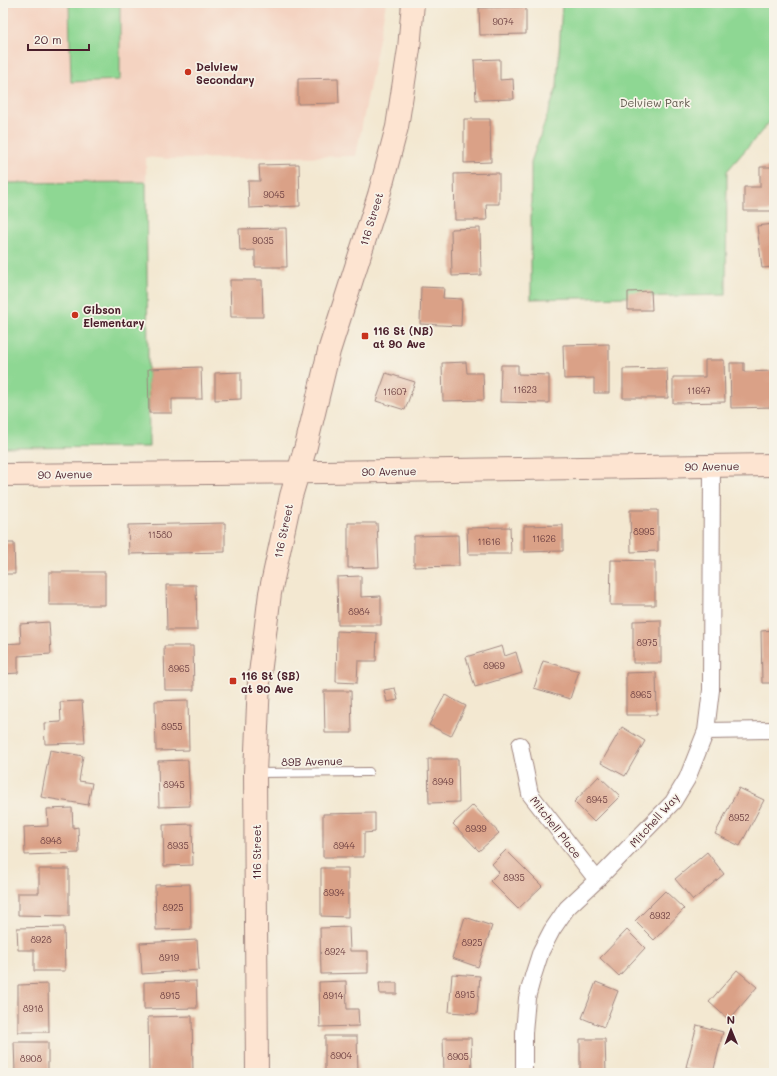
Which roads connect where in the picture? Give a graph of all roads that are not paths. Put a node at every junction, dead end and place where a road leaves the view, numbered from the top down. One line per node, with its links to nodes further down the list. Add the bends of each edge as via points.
1 (413, 3): 4 (street, 116 Street, via 397,127 379,195 329,351 306,446)
2 (774, 465): 3 (street, 90 Avenue)
3 (712, 466): 4 (street, 90 Avenue); 7 (street, Mitchell Way, via 711,690)
4 (297, 472): 5 (street, 90 Avenue); 10 (street, 116 Street, via 270,593 259,682)
5 (3, 475)
6 (774, 730): 7 (street)
7 (706, 731): 11 (street, Mitchell Way, via 687,779 673,802)
8 (520, 745): 11 (street, Mitchell Place, via 530,794)
9 (369, 772): 10 (lane, 89B Avenue)
10 (255, 773): 12 (street, 116 Street)
11 (598, 880): 13 (street, Mitchell Way, via 567,908 541,950 527,998)
12 (257, 1073)
13 (524, 1073)

